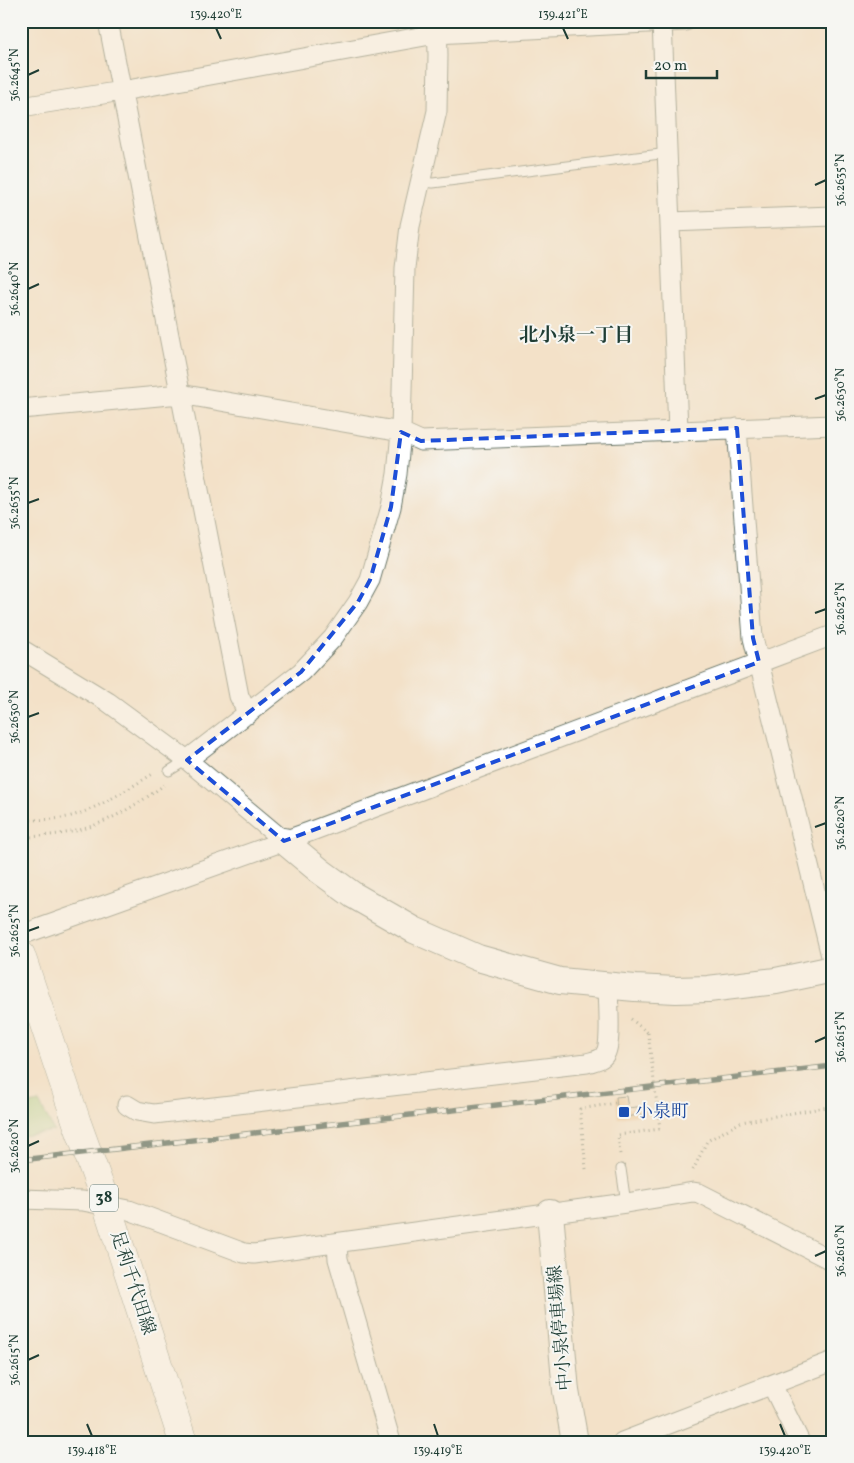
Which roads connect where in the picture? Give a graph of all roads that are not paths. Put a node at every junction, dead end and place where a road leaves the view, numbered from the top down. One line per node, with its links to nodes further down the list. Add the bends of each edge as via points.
1 (108, 21): 5 (street)
2 (686, 21): 3 (street)
3 (662, 22): 4 (street); 7 (street)
4 (437, 28): 5 (street); 8 (street, via 436,111)
5 (122, 91): 6 (street); 11 (street)
6 (21, 107)
7 (668, 153): 8 (lane); 10 (street)
8 (421, 182): 16 (street, via 410,226 405,268)
9 (833, 216): 10 (street)
10 (670, 222): 15 (street)
11 (180, 394): 12 (street); 16 (street); 20 (street, via 239,696)
12 (21, 409)
13 (833, 425): 14 (street)
14 (738, 428): 15 (street); 19 (street, via 752,638)
15 (678, 430): 16 (street, via 421,441)
16 (402, 432): 20 (street, via 391,507 370,580 358,602 333,638 301,672)
17 (833, 635): 19 (street)
18 (21, 649): 21 (street, via 108,702)
19 (759, 662): 23 (street); 26 (street)
20 (248, 714): 21 (street)
21 (187, 760): 22 (lane); 23 (street)
22 (170, 771)
23 (284, 841): 24 (street); 28 (street, via 352,895 414,930 478,958 560,981)
24 (21, 935)
25 (21, 955): 33 (main road, 足利千代田線 / 38)
26 (833, 964)
27 (833, 970): 28 (street, via 708,989)
28 (608, 986): 29 (street, via 609,1041 606,1054 587,1063 154,1114 138,1112)
29 (127, 1105)
30 (621, 1169): 32 (lane)
31 (21, 1200): 33 (street, via 83,1201)
32 (626, 1203): 34 (street); 36 (street, via 699,1193)
33 (107, 1206): 35 (street, via 129,1210 244,1253); 39 (main road, 足利千代田線 / 38)
34 (550, 1213): 35 (street); 41 (street, 中小泉停車場線, via 566,1391)
35 (337, 1243): 40 (street, via 338,1259)
36 (833, 1261)
37 (833, 1361): 38 (street)
38 (772, 1385): 42 (street); 43 (street)
39 (183, 1442)
40 (391, 1442)
41 (574, 1442)
42 (622, 1442)
43 (800, 1442)

